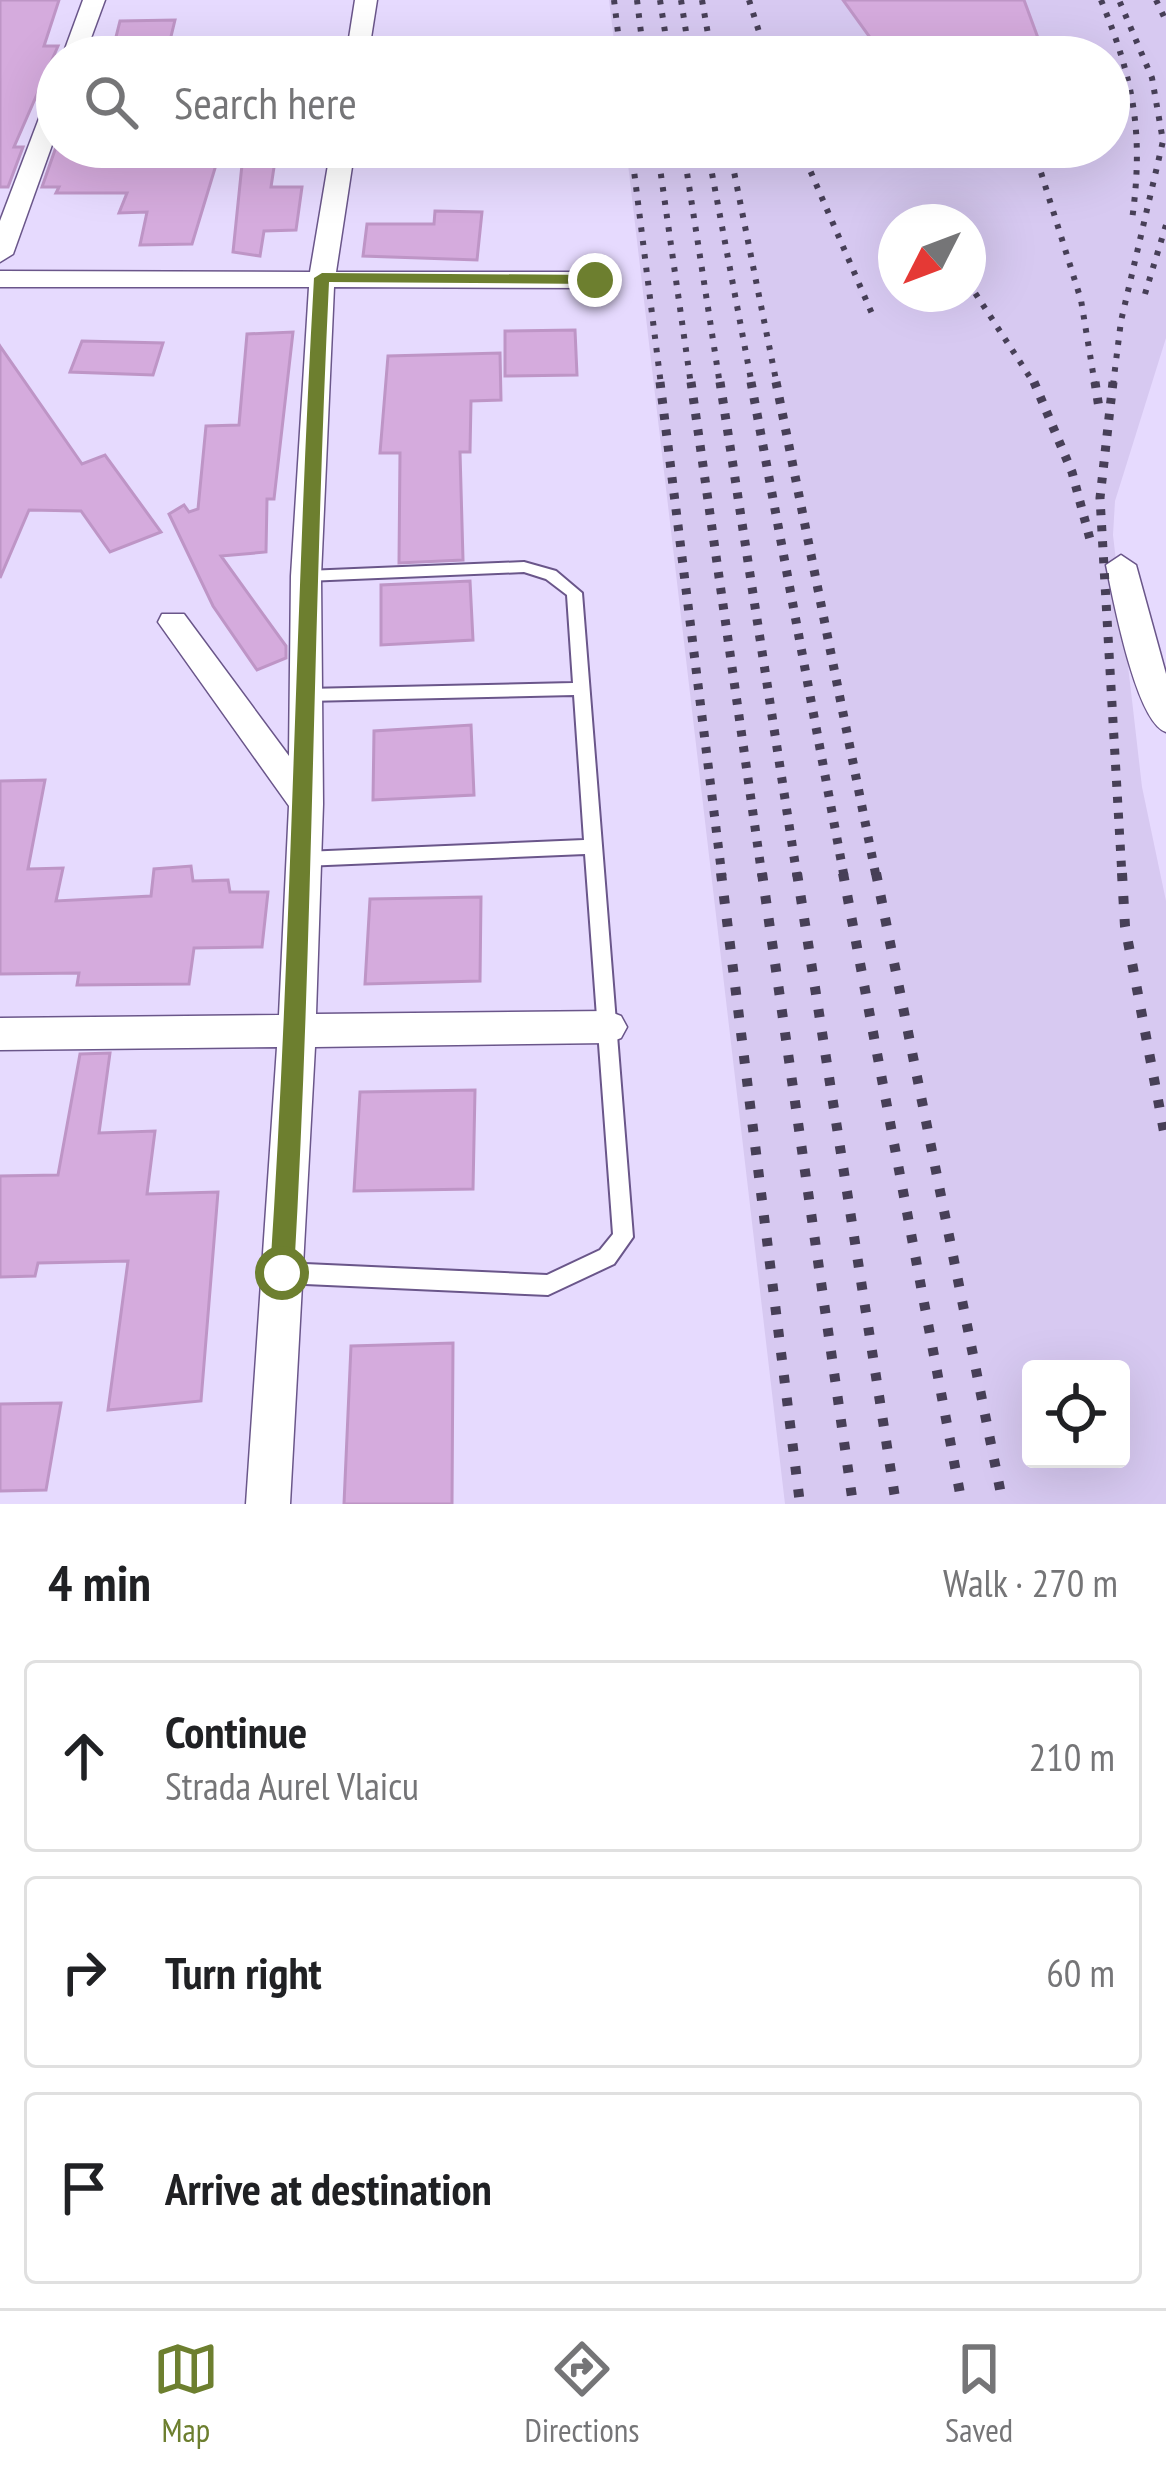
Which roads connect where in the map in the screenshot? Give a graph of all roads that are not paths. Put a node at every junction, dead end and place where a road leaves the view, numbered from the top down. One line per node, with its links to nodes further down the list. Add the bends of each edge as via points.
1 (94, 0): 3 (street)
2 (366, 0): 4 (street)
3 (81, 36)
4 (360, 36)
5 (36, 157): 7 (street)
6 (340, 168): 8 (street)
7 (0, 254)
8 (322, 278): 9 (street); 10 (street); 12 (street)
9 (0, 279)
10 (595, 280)
11 (1121, 565): 14 (street)
12 (306, 576): 15 (lane, via 524,567 551,575 574,593); 16 (street)
13 (173, 622): 18 (street)
14 (1151, 633): 17 (street)
15 (581, 689): 16 (lane); 19 (lane)
16 (306, 694): 18 (street)
17 (1166, 720)
18 (306, 804): 20 (street)
19 (593, 848): 20 (lane); 21 (lane)
20 (304, 859): 22 (street)
21 (608, 1027): 22 (street); 24 (lane, via 623,1237 607,1257 548,1285)
22 (297, 1031): 23 (street); 24 (street)
23 (0, 1034)
24 (282, 1273): 25 (street)
25 (268, 1504)

